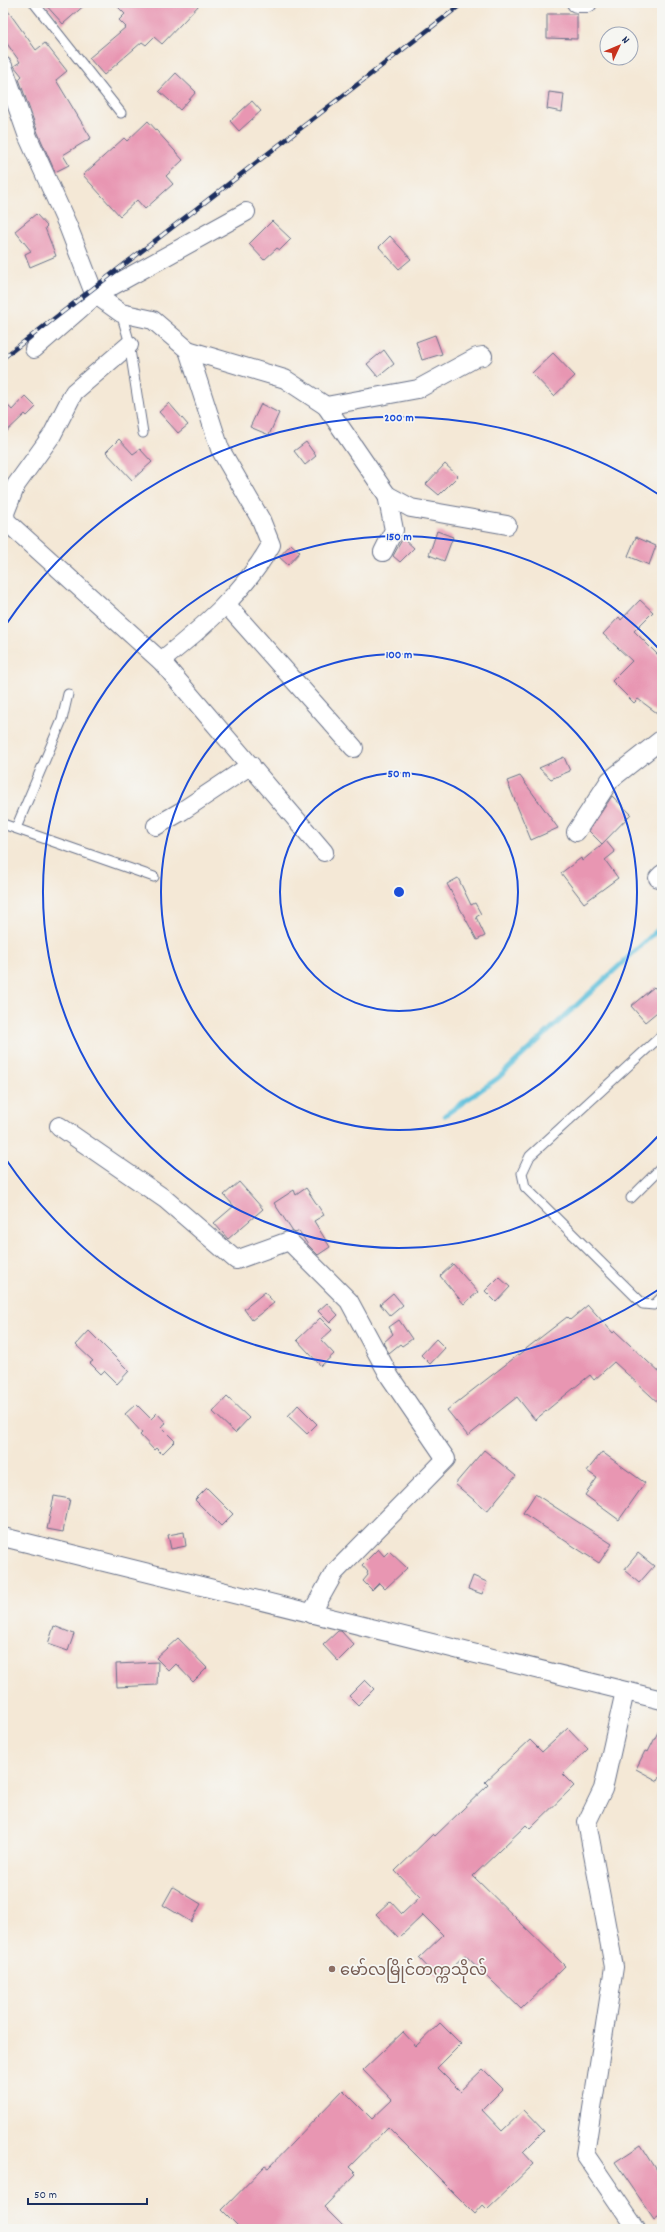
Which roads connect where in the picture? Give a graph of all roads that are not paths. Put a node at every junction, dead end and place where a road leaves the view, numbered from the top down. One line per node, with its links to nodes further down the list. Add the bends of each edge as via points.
1 (34, 3): 5 (lane)
2 (576, 3): 3 (street)
3 (588, 3)
4 (3, 66): 7 (street, via 28,137)
5 (121, 113)
6 (246, 212): 7 (street)
7 (96, 295): 8 (street); 10 (street)
8 (121, 313): 9 (lane); 11 (street, via 153,320)
9 (129, 345): 14 (lane); 19 (street, via 74,392 52,435 16,485 5,513 6,521)
10 (34, 349)
11 (188, 350): 13 (street, via 285,379); 18 (street, via 220,449 261,520 271,546 258,568)
12 (483, 356): 13 (street, via 418,389)
13 (326, 406): 15 (street)
14 (143, 433)
15 (387, 495): 16 (street, via 410,508); 17 (street, via 394,530)
16 (507, 525)
17 (383, 552)
18 (226, 604): 19 (street, via 212,619); 22 (street)
19 (161, 661): 23 (street)
20 (68, 694): 26 (lane, via 62,720)
21 (662, 739): 27 (street, via 610,780)
22 (354, 748)
23 (251, 765): 25 (street); 28 (street)
24 (3, 824): 26 (lane)
25 (156, 826)
26 (16, 828): 29 (lane)
27 (576, 832)
28 (324, 852)
29 (154, 877)
30 (662, 1035): 34 (lane, via 530,1156 522,1173 525,1188 643,1304 654,1305)
31 (59, 1126): 36 (street, via 165,1199 236,1260 289,1240 349,1301 390,1377 446,1459 334,1573)
32 (662, 1167): 33 (lane)
33 (631, 1198)
34 (662, 1297)
35 (3, 1537): 36 (street)
36 (311, 1614): 37 (street)
37 (625, 1691): 38 (street); 39 (street, via 604,1789 587,1822 614,1967 585,2154)
38 (662, 1700)
39 (636, 2229)

